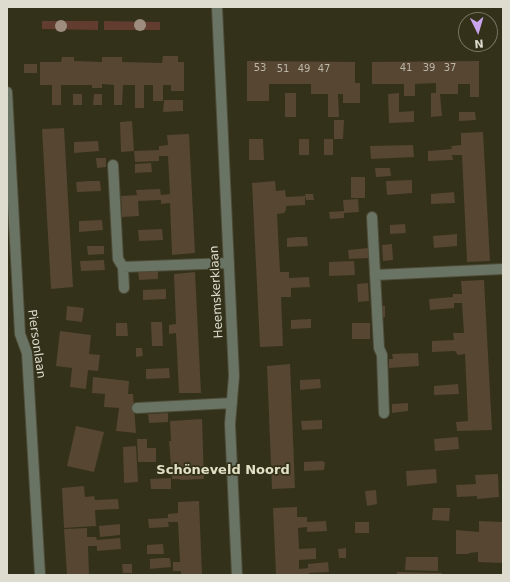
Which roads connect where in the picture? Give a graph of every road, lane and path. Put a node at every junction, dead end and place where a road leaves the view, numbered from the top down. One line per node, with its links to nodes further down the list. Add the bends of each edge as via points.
1 (217, 7): 5 (street, Heemskerklaan)
2 (7, 92): 13 (street, Piersonlaan, via 20,334 27,353)
3 (113, 165): 6 (street, via 118,259)
4 (372, 217): 8 (street)
5 (229, 263): 6 (street); 10 (street, Heemskerklaan, via 234,376)
6 (123, 267): 9 (street)
7 (503, 269): 8 (street)
8 (375, 275): 12 (street)
9 (124, 288)
10 (232, 403): 11 (street); 14 (street, Heemskerklaan, via 230,424)
11 (137, 408)
12 (384, 413)
13 (40, 575)
14 (237, 575)

